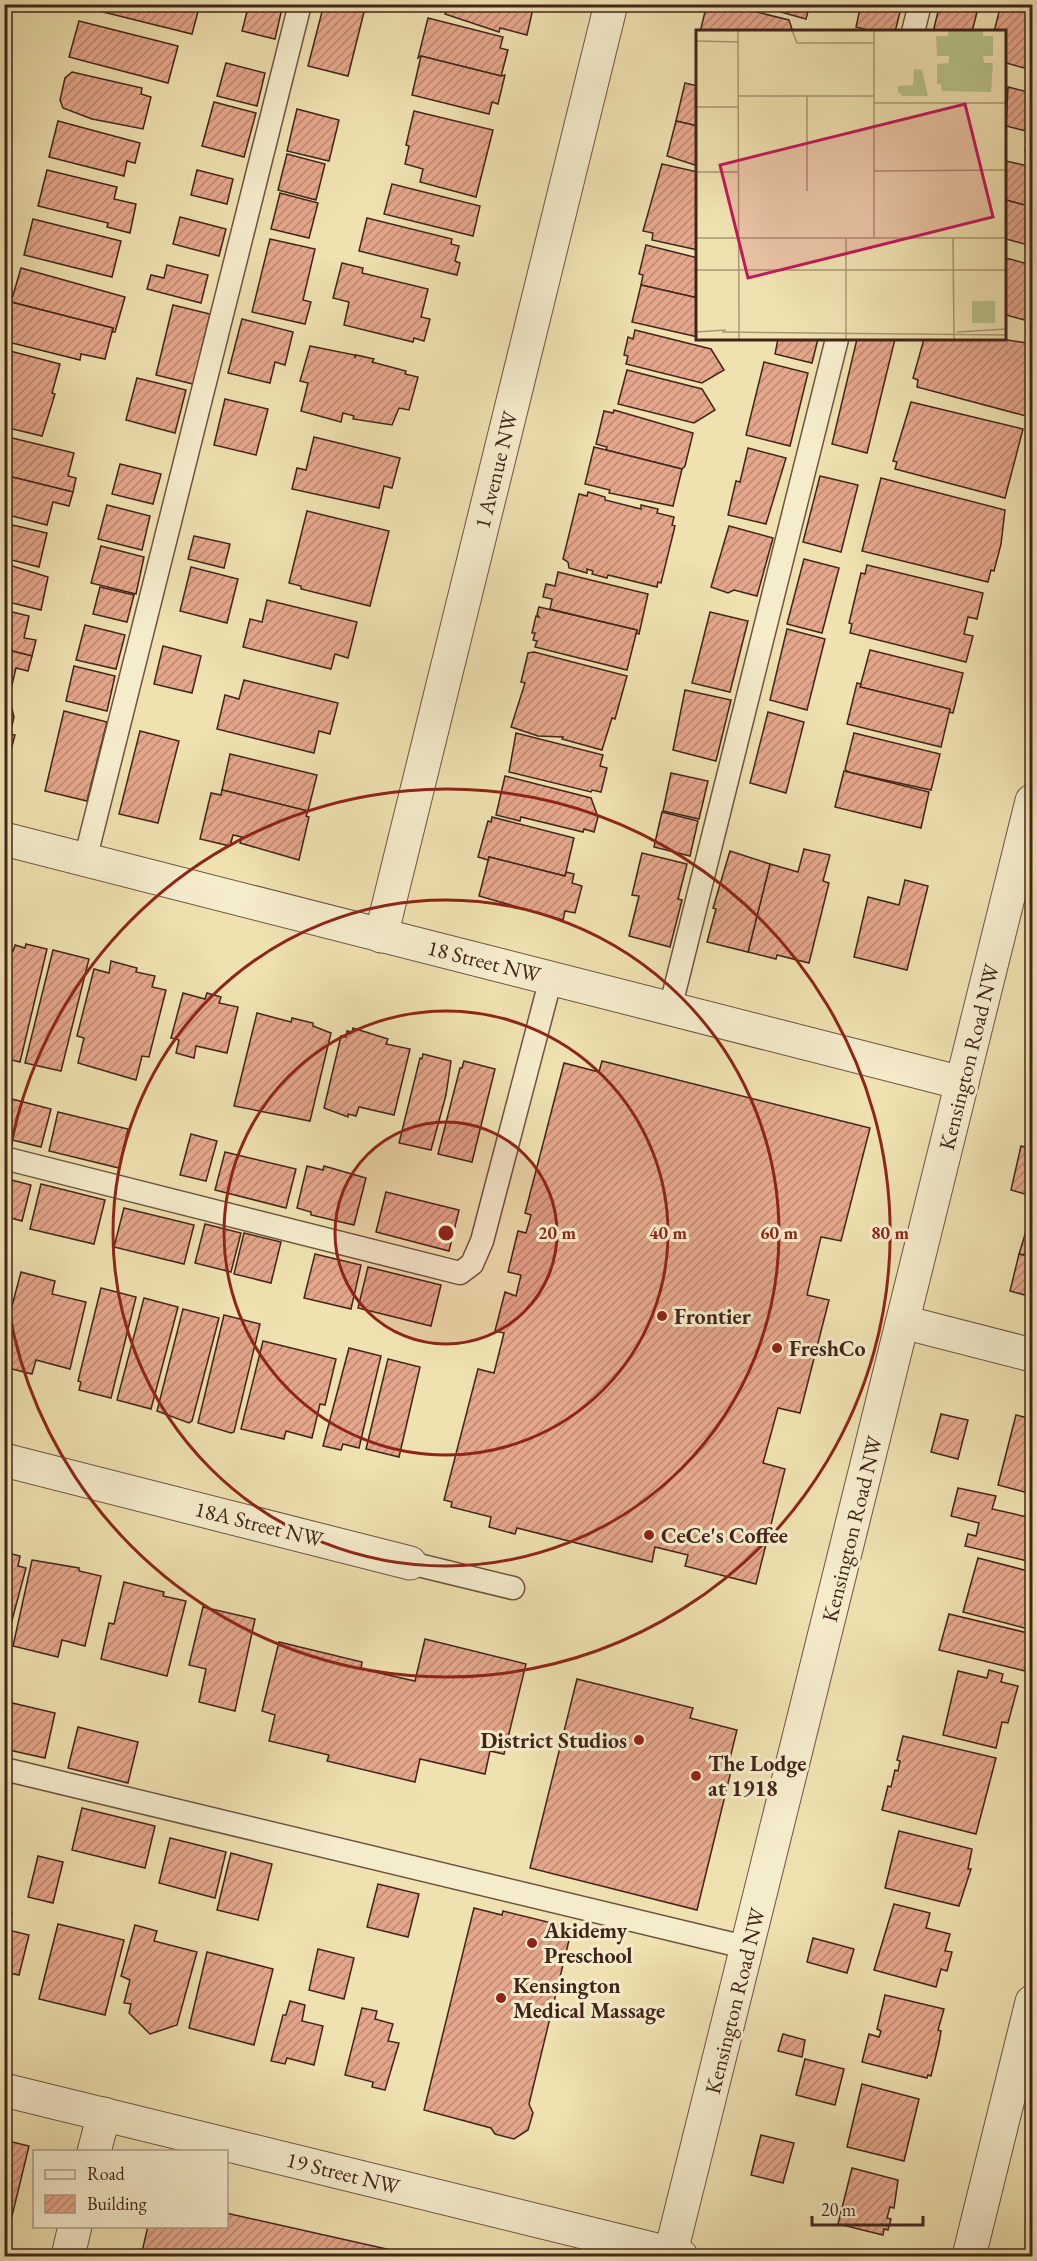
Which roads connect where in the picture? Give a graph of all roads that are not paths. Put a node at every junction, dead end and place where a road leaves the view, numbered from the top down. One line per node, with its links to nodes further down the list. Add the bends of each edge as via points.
1 (300, 4): 8 (lane)
2 (611, 4): 9 (street, 1 Avenue NW)
3 (920, 4): 4 (lane)
4 (914, 30)
5 (837, 340): 11 (lane)
6 (1032, 801): 12 (street, Kensington Road NW)
7 (4, 840): 8 (street, 18 Street NW)
8 (85, 860): 9 (street, 18 Street NW)
9 (381, 936): 10 (street, 18 Street NW)
10 (552, 978): 11 (street, 18 Street NW); 13 (lane, via 482,1241 472,1264 460,1273)
11 (670, 1009): 12 (street, 18 Street NW)
12 (962, 1083): 14 (street, Kensington Road NW)
13 (4, 1158)
14 (903, 1322): 15 (street); 20 (street, Kensington Road NW)
15 (1032, 1355)
16 (4, 1460): 17 (street, 18A Street NW)
17 (410, 1563): 18 (lane, 18A Street NW)
18 (513, 1587)
19 (4, 1769): 20 (lane)
20 (749, 1948): 27 (street, Kensington Road NW)
21 (1032, 2001): 28 (street)
22 (4, 2090): 23 (street, 19 Street NW)
23 (104, 2114): 24 (street); 27 (street, 19 Street NW)
24 (94, 2150)
25 (75, 2228): 26 (street)
26 (68, 2256)
27 (674, 2256)
28 (969, 2256)

